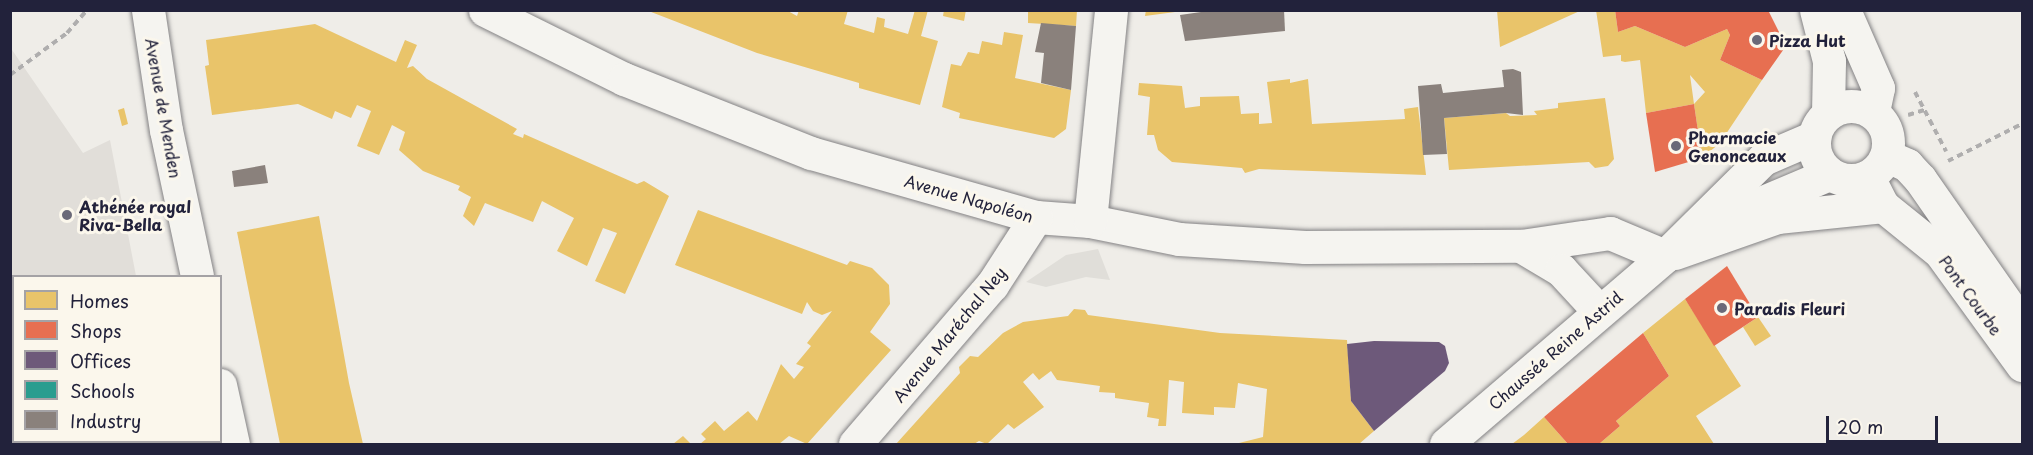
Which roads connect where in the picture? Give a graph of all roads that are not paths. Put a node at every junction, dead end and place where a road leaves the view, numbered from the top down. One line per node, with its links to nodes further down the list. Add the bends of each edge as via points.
1 (148, 10): 15 (street, Avenue de Menden, via 166,130)
2 (485, 10): 11 (street, Avenue Napoléon, via 624,79 811,153)
3 (1111, 10): 12 (street)
4 (1816, 10): 7 (street, via 1829,61)
5 (1844, 10): 6 (street, via 1878,88)
6 (1873, 112): 7 (street, via 1850,105); 8 (street, via 1884,124 1889,139)
7 (1821, 125): 9 (street, via 1814,151); 14 (street, Chaussée Reine Astrid, via 1763,159)
8 (1877, 167): 9 (street, via 1843,180); 10 (street, Pont Courbe); 17 (street, Pont Courbe, via 1907,165 1920,179)
9 (1829, 174): 14 (street, Chaussée Reine Astrid, via 1751,206)
10 (1882, 206): 14 (street, Chaussée Reine Astrid, via 1777,217); 18 (street, Pont Courbe, via 1940,252)
11 (1036, 217): 12 (street, Avenue Napoléon); 21 (street, Avenue Maréchal Ney, via 992,285)
12 (1090, 222): 13 (street, Avenue Napoléon, via 1179,239 1305,247)
13 (1521, 246): 14 (street, Avenue Napoléon, via 1610,233); 16 (street, via 1561,270)
14 (1665, 256): 16 (street, Chaussée Reine Astrid)
15 (197, 275)
16 (1599, 311): 22 (street, Chaussée Reine Astrid)
17 (2022, 325)
18 (2022, 366)
19 (222, 394): 20 (street)
20 (233, 444)
21 (855, 444)
22 (1446, 444)

